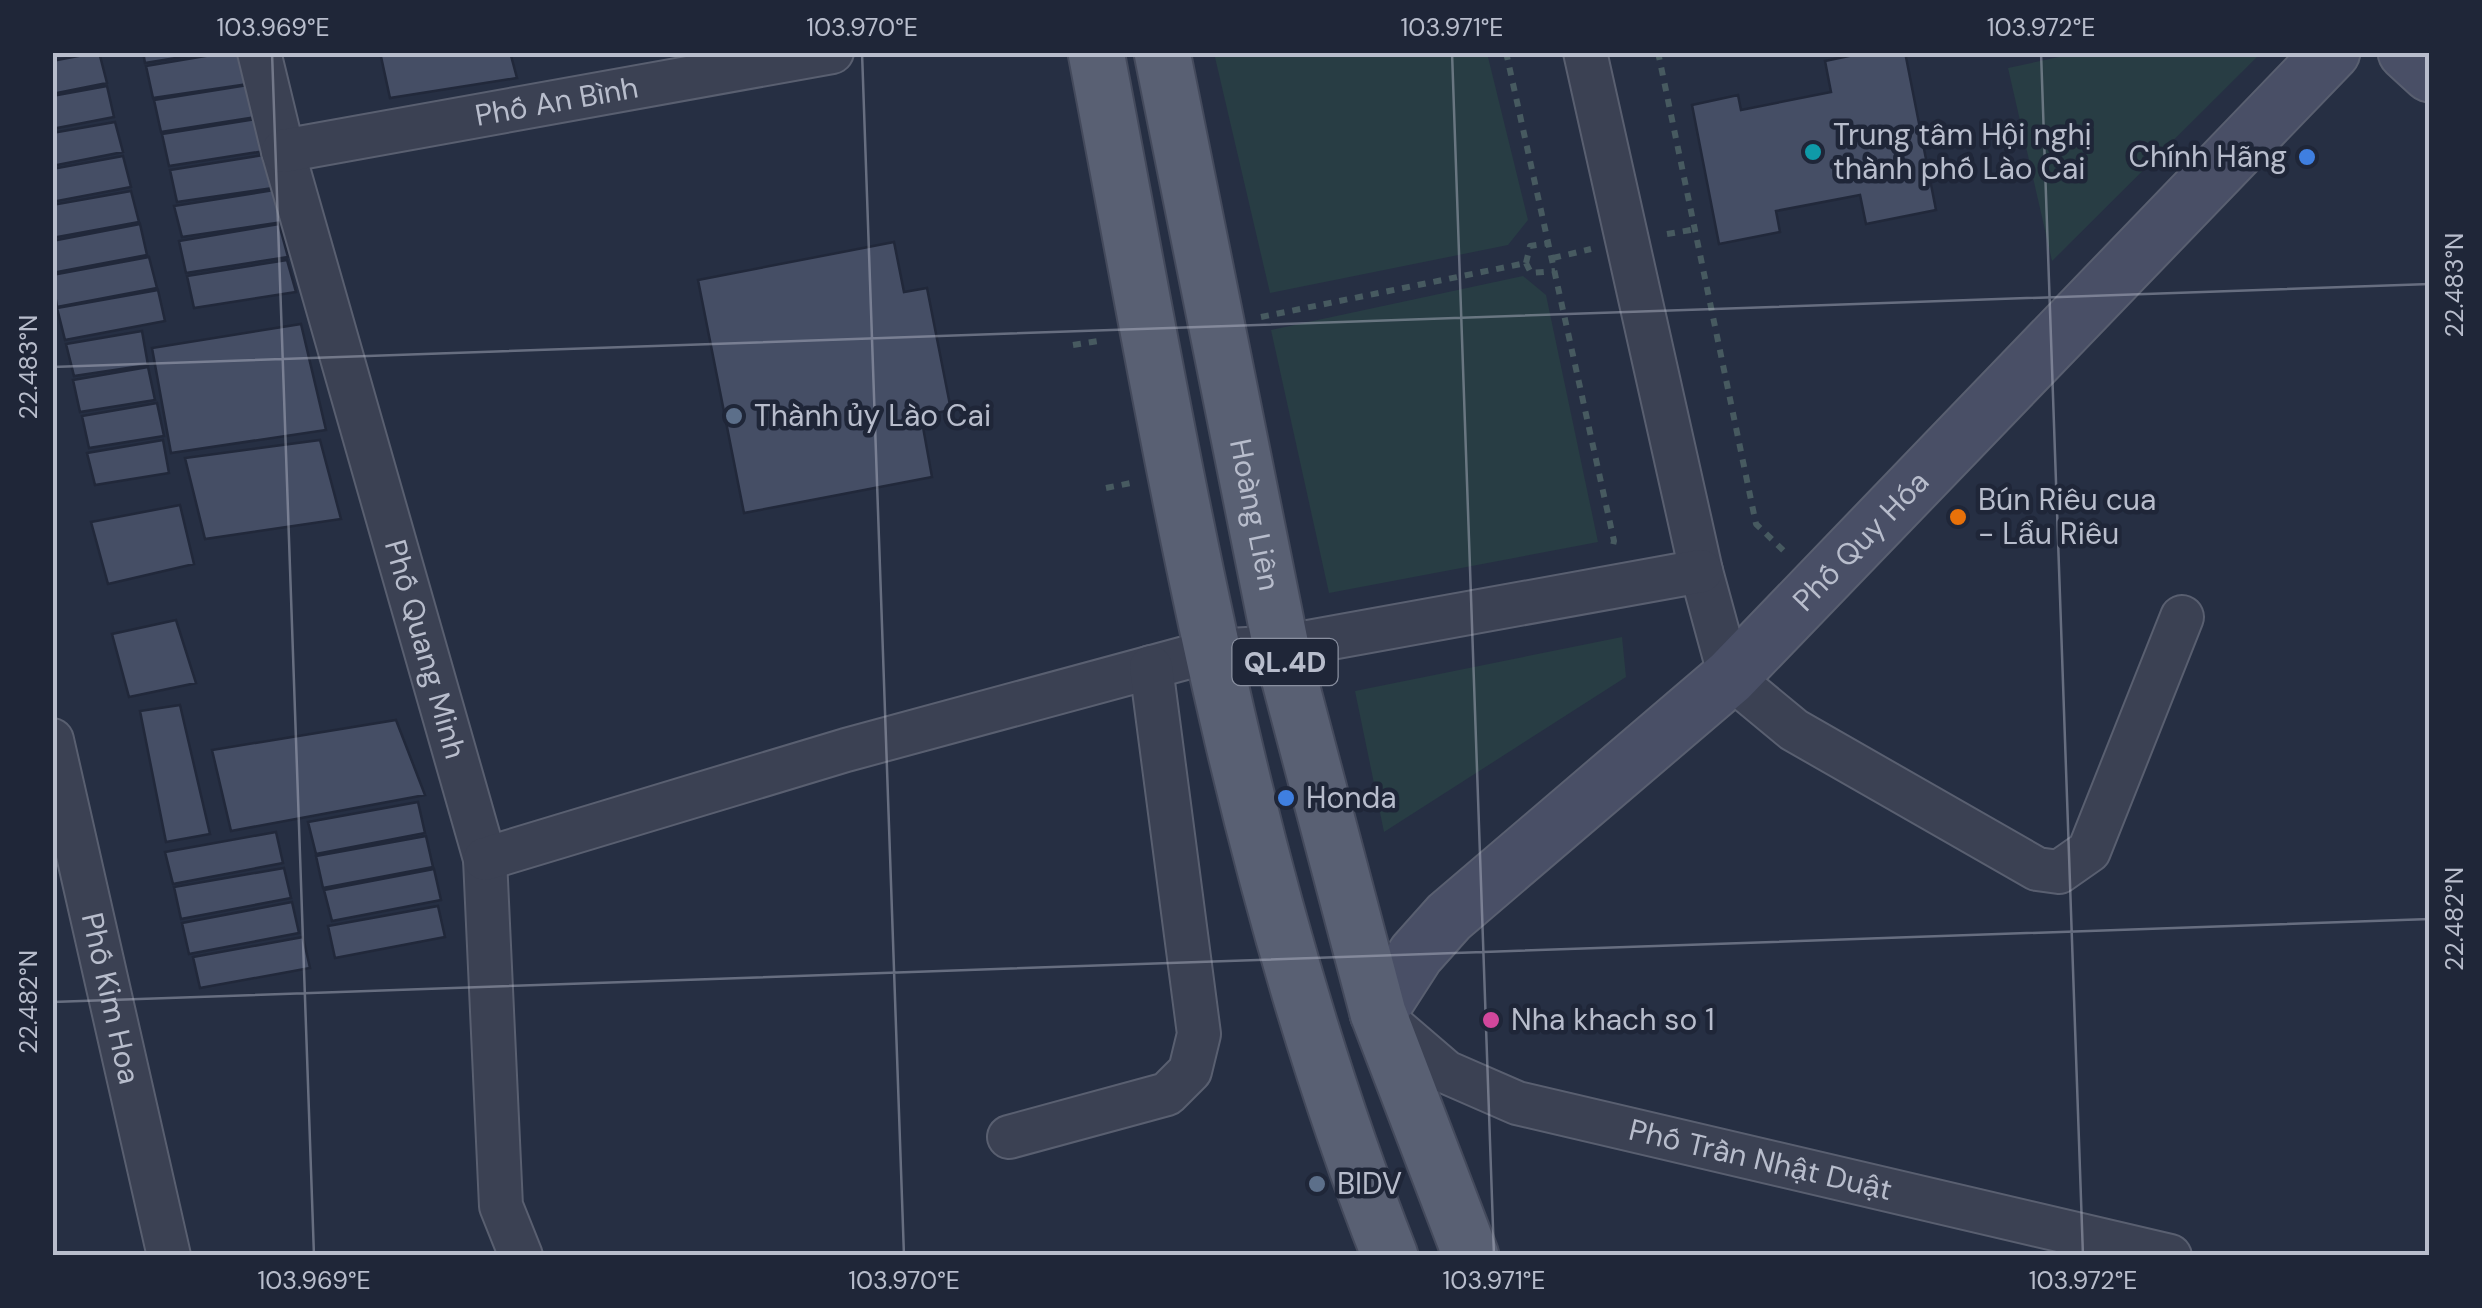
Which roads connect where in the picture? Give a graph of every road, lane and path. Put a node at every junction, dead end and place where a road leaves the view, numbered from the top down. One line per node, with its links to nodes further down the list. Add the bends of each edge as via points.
1 (259, 52): 11 (street, Phố Quang Minh)
2 (832, 52): 11 (street, Phố An Bình)
3 (1096, 52): 21 (main road, QL.4D)
4 (1162, 52): 20 (main road, Hoàng Liên / QL.4D)
5 (1506, 52): 12 (path)
6 (1585, 52): 17 (street)
7 (1658, 52): 18 (path, via 1756,524)
8 (2332, 52): 18 (street, Phố Quy Hóa)
9 (2406, 52): 10 (street)
10 (2430, 74)
11 (283, 151): 25 (street, Phố Quang Minh)
12 (1550, 243): 13 (path, via 1530,246); 14 (path)
13 (1526, 263): 14 (path, via 1531,273); 15 (path, via 1256,318)
14 (1555, 270): 16 (path, via 1614,541)
15 (1260, 335)
16 (1610, 554)
17 (1701, 571): 20 (street); 23 (street)
18 (1819, 585): 23 (street, Phố Quy Hóa)
19 (2182, 617): 23 (street, via 2088,852 2058,872 2037,869 1794,730)
20 (1281, 647): 21 (street); 26 (main road, Hoàng Liên / QL.4D)
21 (1211, 650): 22 (street); 27 (main road, QL.4D)
22 (1151, 667): 25 (street); 28 (street, via 1199,1034 1190,1071 1167,1094)
23 (1730, 677): 26 (street, Phố Quy Hóa, via 1474,893 1416,954)
24 (52, 740): 29 (street, Phố Kim Hoa)
25 (484, 859): 30 (street, Phố Quang Minh, via 502,1206)
26 (1378, 1013): 27 (main road); 32 (main road, Hoàng Liên / QL.4D); 33 (street, Phố Trần Nhật Duật, via 1446,1072 1517,1103)
27 (1311, 1032): 31 (main road, QL.4D)
28 (1009, 1137)
29 (170, 1256)
30 (521, 1256)
31 (1390, 1256)
32 (1471, 1256)
33 (2170, 1256)

